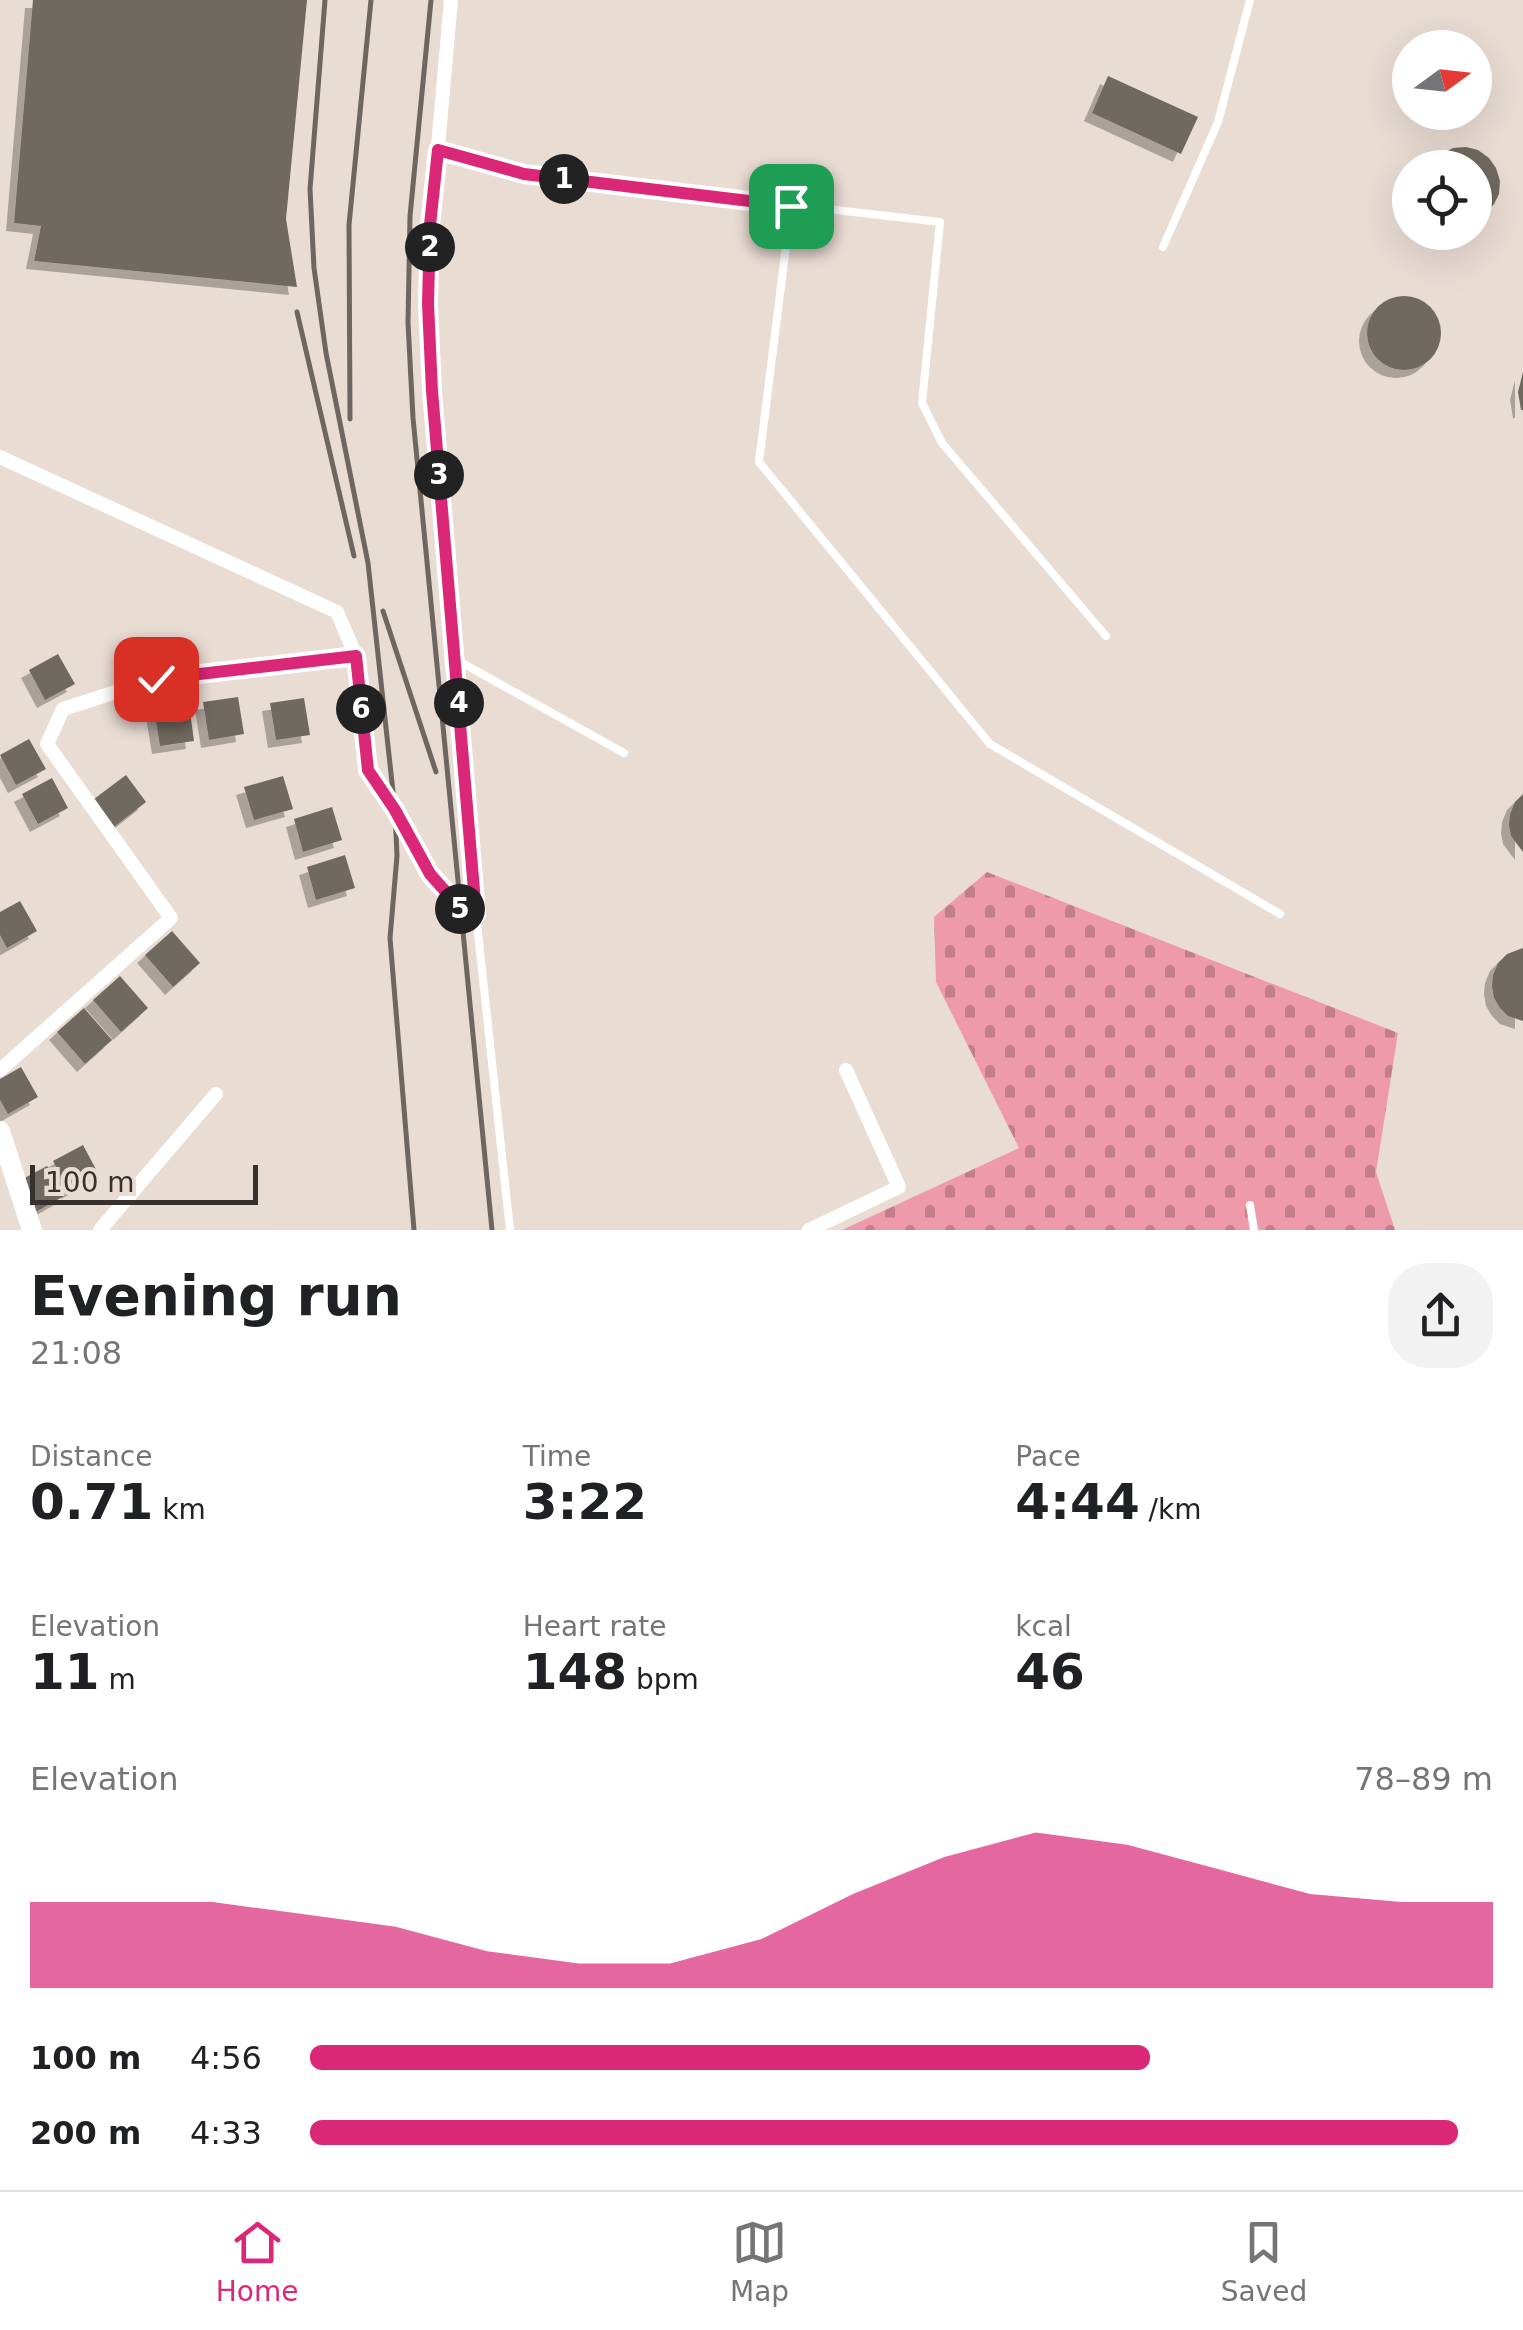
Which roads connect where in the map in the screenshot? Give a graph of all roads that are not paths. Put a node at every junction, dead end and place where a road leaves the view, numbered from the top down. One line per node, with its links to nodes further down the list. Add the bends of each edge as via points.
1 (451, 0): 3 (street)
2 (1250, 0): 5 (lane, via 1218,122)
3 (438, 150): 4 (lane, via 524,174); 9 (street, via 428,304)
4 (791, 206): 7 (lane, via 940,222 922,403 942,443); 12 (lane, via 760,462 990,744)
5 (1163, 247)
6 (0, 457): 8 (street, via 337,612)
7 (1106, 636)
8 (356, 656): 11 (street, via 368,770 430,874 462,910); 13 (street, via 156,679 63,708 47,744 171,918)
9 (455, 659): 10 (lane); 11 (street)
10 (624, 753)
11 (476, 914): 20 (lane)
12 (1280, 914)
13 (0, 1070)
14 (846, 1070): 21 (street, via 899,1187)
15 (216, 1094): 19 (street)
16 (0, 1131): 18 (street)
17 (1250, 1205): 22 (lane)
18 (32, 1230)
19 (100, 1230)
20 (510, 1230)
21 (810, 1230)
22 (1254, 1230)

